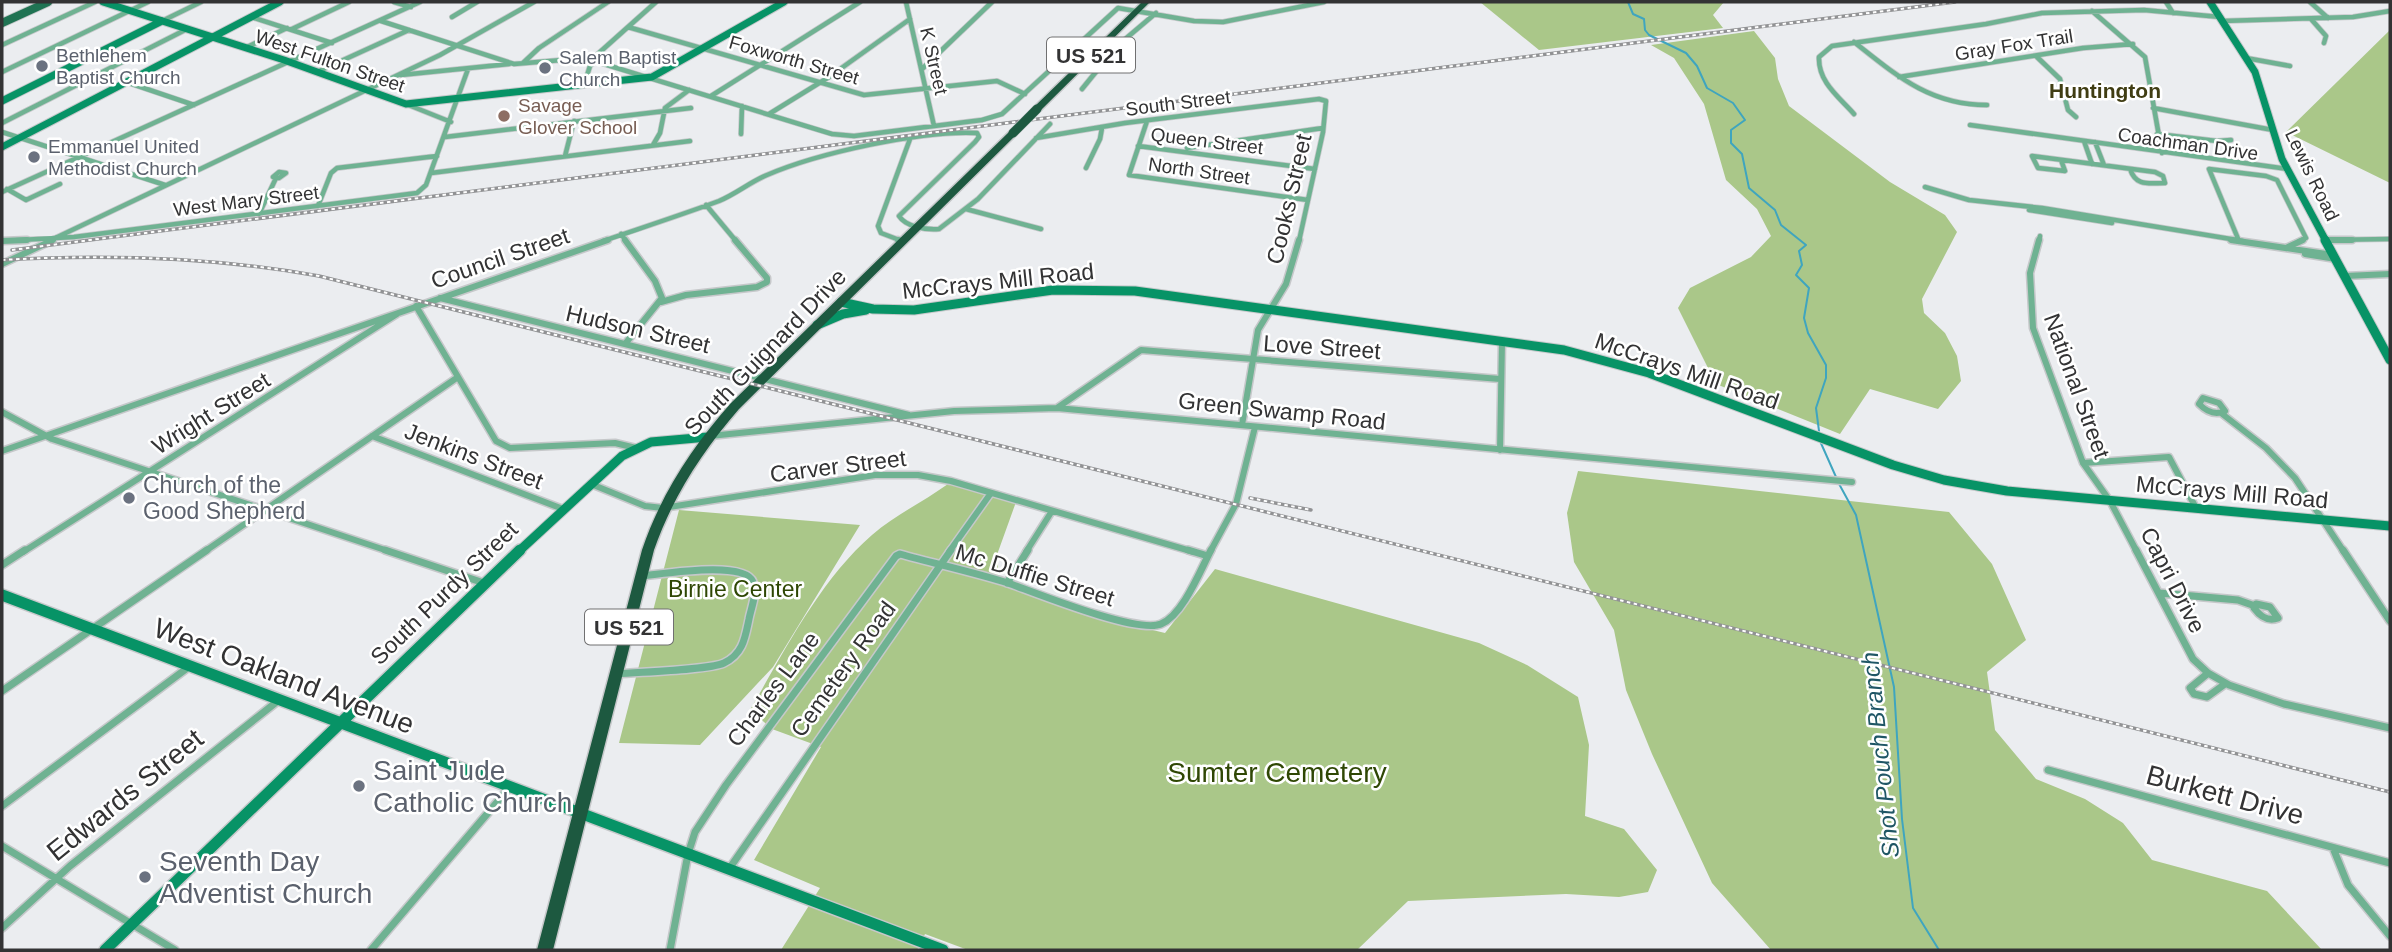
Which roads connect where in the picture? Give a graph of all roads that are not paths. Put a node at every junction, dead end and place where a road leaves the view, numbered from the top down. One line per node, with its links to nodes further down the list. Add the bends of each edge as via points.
1 (48, 2): 38 (main road)
2 (95, 2): 48 (street)
3 (103, 2): 26 (street, West Fulton Street)
4 (148, 2): 26 (street)
5 (201, 2): 36 (street)
6 (280, 2): 30 (street)
7 (349, 2): 41 (street)
8 (394, 2): 23 (street)
9 (420, 2): 23 (street)
10 (477, 2): 31 (street)
11 (534, 2): 49 (street)
12 (608, 2): 56 (street)
13 (656, 2): 39 (street)
14 (784, 2): 51 (street, West Fulton Street)
15 (860, 2): 58 (street)
16 (906, 2): 33 (street, K Street)
17 (992, 2): 61 (street)
18 (1146, 2): 24 (highway, South Guignard Drive / US 521)
19 (1324, 2): 29 (street, via 1230,21 1194,21)
20 (2166, 2): 28 (street)
21 (2210, 2): 34 (street, Lewis Road)
22 (2310, 2): 32 (street)
23 (411, 7): 37 (street)
24 (1138, 9): 29 (street); 74 (street, via 1113,10); 136 (highway, South Guignard Drive / US 521, bridge)
25 (2092, 10): 28 (street); 44 (street, via 2036,13); 47 (street)
26 (130, 11): 36 (street, West Fulton Street); 62 (street)
27 (2390, 11): 32 (street)
28 (2173, 12): 34 (street)
29 (1156, 13): 71 (street, via 1121,42)
30 (251, 17): 41 (street); 43 (street)
31 (452, 17)
32 (2328, 18): 35 (street)
33 (910, 19): 61 (street, K Street); 68 (street)
34 (2221, 19): 35 (street); 53 (street, Lewis Road)
35 (2311, 19): 46 (street, via 2326,36)
36 (162, 21): 40 (street, West Fulton Street); 78 (street)
37 (381, 21): 42 (street); 45 (street)
38 (2, 23)
39 (628, 27): 51 (street, Foxworth Street); 54 (street)
40 (187, 29): 43 (street, West Fulton Street); 92 (street)
41 (290, 29): 45 (street); 50 (street)
42 (410, 30): 49 (street); 63 (street)
43 (211, 38): 50 (street, West Fulton Street); 67 (street)
44 (1854, 42): 66 (street); 87 (street, via 1832,46 1818,61 1824,79)
45 (332, 43): 55 (street)
46 (2324, 43)
47 (2133, 44): 52 (street, Gray Fox Trail); 84 (street, via 2145,57)
48 (2, 45)
49 (457, 46): 57 (street); 64 (street)
50 (245, 48): 55 (street, West Fulton Street)
51 (706, 48): 58 (street, Foxworth Street); 65 (street, West Fulton Street)
52 (2037, 57): 66 (street, Gray Fox Trail); 88 (street, via 2059,74 2068,110)
53 (2246, 58): 59 (street); 98 (street, Lewis Road, via 2261,87)
54 (594, 61): 56 (street); 65 (street); 69 (street)
55 (289, 62): 63 (street, West Fulton Street); 80 (street)
56 (523, 63): 57 (street)
57 (514, 64): 60 (street)
58 (761, 65): 68 (street, Foxworth Street); 75 (street)
59 (2290, 66)
60 (468, 69): 64 (street); 76 (street)
61 (922, 69): 70 (street, K Street)
62 (2, 72)
63 (317, 72): 73 (street, West Fulton Street)
64 (396, 76): 73 (street)
65 (649, 77): 69 (street, West Fulton Street); 72 (street)
66 (1899, 77): 81 (street, via 1935,98)
67 (126, 82): 80 (street); 103 (street)
68 (819, 82): 70 (street, Foxworth Street, via 868,95); 86 (street)
69 (584, 85): 76 (street, West Fulton Street)
70 (926, 89): 74 (street, Foxworth Street, via 997,81); 95 (street, K Street)
71 (1082, 89)
72 (689, 90): 75 (street); 85 (street)
73 (365, 91): 79 (street, West Fulton Street); 128 (street)
74 (1026, 94): 95 (street, via 996,117)
75 (710, 96): 82 (street)
76 (458, 99): 79 (street, West Fulton Street); 91 (street)
77 (1324, 100): 90 (street, South Street); 97 (street, Cooks Street)
78 (2, 101)
79 (406, 104): 91 (street)
80 (194, 105): 117 (street)
81 (1987, 105)
82 (742, 106): 86 (street); 100 (street)
83 (691, 107): 85 (street)
84 (2153, 108): 98 (street); 101 (street)
85 (664, 111): 89 (street); 110 (street)
86 (769, 114): 95 (street, via 842,136)
87 (1854, 114)
88 (2076, 117)
89 (574, 121): 102 (street); 116 (street)
90 (1147, 121): 96 (street, South Street); 111 (street)
91 (451, 122): 102 (street)
92 (2, 124)
93 (1049, 124): 104 (street)
94 (1970, 125): 107 (street, Coachman Drive)
95 (934, 126)
96 (1102, 128): 104 (street, South Street); 121 (street)
97 (1324, 128): 113 (street); 122 (street, Cooks Street)
98 (2273, 130): 124 (street, Lewis Road)
99 (2, 132): 103 (street)
100 (741, 134)
101 (2157, 134): 108 (street); 114 (street)
102 (444, 137): 115 (street)
103 (18, 138): 112 (street); 117 (street)
104 (1036, 138): 134 (street)
105 (910, 139): 132 (street, Council Street, via 772,173); 136 (street, Council Street, via 967,132 977,133 978,139 900,214 902,221); 144 (street, via 878,226 881,233)
106 (690, 141): 110 (street)
107 (2084, 141): 109 (street, Coachman Drive); 119 (street)
108 (2231, 141)
109 (2096, 143): 114 (street, Coachman Drive); 120 (street)
110 (653, 145): 116 (street)
111 (1138, 146): 113 (street, Queen Street); 131 (street, North Street, via 1129,175)
112 (2, 147)
113 (1178, 150): 122 (street, Queen Street)
114 (2161, 152): 124 (street, Coachman Drive)
115 (438, 156): 125 (street); 133 (street, via 337,168)
116 (565, 156): 125 (street)
117 (79, 157): 128 (street); 130 (street)
118 (2061, 160): 118 (street, via 2065,171 2038,168 2032,156); 119 (street)
119 (2092, 164): 120 (street)
120 (2104, 165): 123 (street)
121 (1086, 169)
122 (1315, 169): 131 (street, Cooks Street)
123 (2130, 169): 123 (street, via 2163,176 2165,183 2140,183)
124 (2288, 170): 143 (street, Lewis Road)
125 (431, 173): 133 (street, West Mary Street, via 424,188 413,194)
126 (276, 178): 135 (street)
127 (60, 184): 130 (street, via 26,200)
128 (164, 185): 140 (street)
129 (1925, 187): 145 (street, via 2044,215)
130 (4, 190)
131 (1308, 200): 155 (street, Cooks Street, via 1292,270)
132 (706, 205): 138 (street, Council Street); 152 (street, via 767,282)
133 (318, 206): 135 (street, West Mary Street)
134 (966, 209): 136 (street, via 943,228); 137 (street)
135 (259, 214): 140 (street, West Mary Street)
136 (917, 226): 144 (highway, South Guignard Drive / US 521)
137 (1041, 229)
138 (621, 234): 151 (street, Council Street); 152 (street, via 659,287)
139 (2040, 236): 179 (street, National Street, via 2030,273 2032,324)
140 (52, 239): 142 (street); 148 (street)
141 (2390, 239): 143 (street)
142 (2, 240)
143 (2326, 240): 147 (street, Lewis Road)
144 (902, 241): 153 (highway, South Guignard Drive / US 521)
145 (2239, 241): 146 (street); 146 (street, via 2208,169 2277,180 2306,238)
146 (2287, 248): 147 (street)
147 (2335, 257): 150 (street, Lewis Road)
148 (2, 264)
149 (2390, 274): 150 (street)
150 (2345, 276): 161 (street, Lewis Road)
151 (439, 298): 154 (street, Council Street); 160 (street, Hudson Street)
152 (661, 302): 160 (street)
153 (841, 302): 156 (street, McCrays Mill Road); 158 (highway, South Guignard Drive / US 521)
154 (416, 306): 157 (street, Council Street); 164 (street)
155 (1270, 308): 156 (street, McCrays Mill Road, via 1155,292 1094,289 1027,293 914,310); 159 (street, McCrays Mill Road); 162 (street, Cooks Street, via 1258,330)
156 (873, 309): 158 (street)
157 (402, 311): 173 (street, Council Street); 180 (street, Wright Street)
158 (817, 325): 165 (highway, South Guignard Drive / US 521)
159 (1502, 342): 166 (street); 184 (street, McCrays Mill Road, via 1564,350 1630,367 1893,466 1968,485)
160 (625, 344): 165 (street, Hudson Street)
161 (2386, 345): 163 (street, Lewis Road)
162 (1253, 359): 166 (street, Love Street); 167 (street, Love Street, via 1141,350); 171 (street, Cooks Street)
163 (2390, 360)
164 (457, 377): 174 (street); 176 (street, via 486,428 506,447 615,443)
165 (764, 377): 170 (street, Hudson Street); 175 (highway, South Guignard Drive / US 521)
166 (1500, 379): 177 (street)
167 (1057, 408): 170 (street, Green Swamp Road); 171 (street, Green Swamp Road)
168 (2, 412): 173 (street)
169 (2221, 413): 190 (street, via 2280,461)
170 (911, 416): 175 (street, Green Swamp Road)
171 (1242, 425): 172 (street, Green Swamp Road)
172 (1255, 427): 177 (street, Green Swamp Road); 193 (street, via 1239,497)
173 (46, 436): 178 (street, Council Street); 180 (street)
174 (372, 436): 187 (street); 188 (street, Jenkins Street)
175 (708, 437): 176 (street); 185 (highway, South Guignard Drive / US 521)
176 (636, 448): 182 (street, South Purdy Street)
177 (1500, 450): 181 (street, Green Swamp Road)
178 (2, 451)
179 (2083, 463): 184 (street, National Street); 186 (street, via 2169,457)
180 (150, 471): 187 (street); 194 (street, Wright Street)
181 (1852, 482)
182 (591, 484): 185 (street, Carver Street, via 645,506); 188 (street, South Purdy Street)
183 (991, 492): 185 (street, Carver Street, via 922,474 893,472); 189 (street, Carver Street); 195 (street, Cemetery Road)
184 (2110, 500): 186 (street, McCrays Mill Road); 199 (street, Capri Drive)
185 (663, 508): 196 (highway, South Guignard Drive / US 521)
186 (2196, 508): 190 (street, McCrays Mill Road)
187 (264, 509): 197 (street); 203 (street)
188 (564, 509): 197 (street, South Purdy Street)
189 (1052, 511): 193 (street, Carver Street); 198 (street)
190 (2323, 519): 191 (street, McCrays Mill Road); 202 (street)
191 (2390, 526)
192 (900, 554): 195 (street, Mc Duffie Street); 218 (street, Charles Lane, via 726,785 695,832)
193 (1208, 556): 198 (street, Mc Duffie Street, via 1180,608 1161,624 1141,626)
194 (2, 565)
195 (940, 565): 198 (street, Mc Duffie Street); 220 (street, Cemetery Road)
196 (641, 576): 205 (highway, South Guignard Drive / US 521); 205 (street, via 730,569 747,573 755,589 746,638 739,653 722,664)
197 (484, 583): 210 (street, South Purdy Street)
198 (1007, 583)
199 (2158, 593): 201 (street, via 2238,600); 206 (street, Capri Drive, via 2185,645)
200 (2, 595): 203 (street, West Oakland Avenue)
201 (2255, 606)
202 (2390, 621)
203 (92, 629): 204 (street, West Oakland Avenue); 208 (street)
204 (190, 666): 209 (street, West Oakland Avenue); 214 (street)
205 (616, 674): 215 (highway, South Guignard Drive / US 521)
206 (2207, 674): 207 (street, Capri Drive); 207 (street, via 2190,688 2194,694 2207,697)
207 (2225, 684): 211 (street, Capri Drive)
208 (2, 691)
209 (279, 700): 210 (street, West Oakland Avenue); 221 (street, Edwards Street)
210 (339, 723): 213 (street, West Oakland Avenue); 222 (street, South Purdy Street)
211 (2390, 728)
212 (2048, 770): 217 (street, Burkett Drive)
213 (510, 787): 215 (street, West Oakland Avenue); 227 (street)
214 (2, 806)
215 (580, 813): 218 (street, West Oakland Avenue); 228 (highway, South Guignard Drive / US 521)
216 (2, 846): 221 (street)
217 (2333, 848): 219 (street, Burkett Drive); 224 (street, via 2348,885)
218 (688, 854): 220 (street, West Oakland Avenue); 229 (street, Charles Lane)
219 (2390, 863)
220 (729, 869): 230 (street, West Oakland Avenue)
221 (55, 878): 222 (street); 223 (street, Edwards Street)
222 (132, 925): 225 (street, South Purdy Street); 226 (street)
223 (2, 928)
224 (2390, 936)
225 (105, 950)
226 (175, 950)
227 (371, 950)
228 (545, 950)
229 (670, 950)
230 (943, 950)

